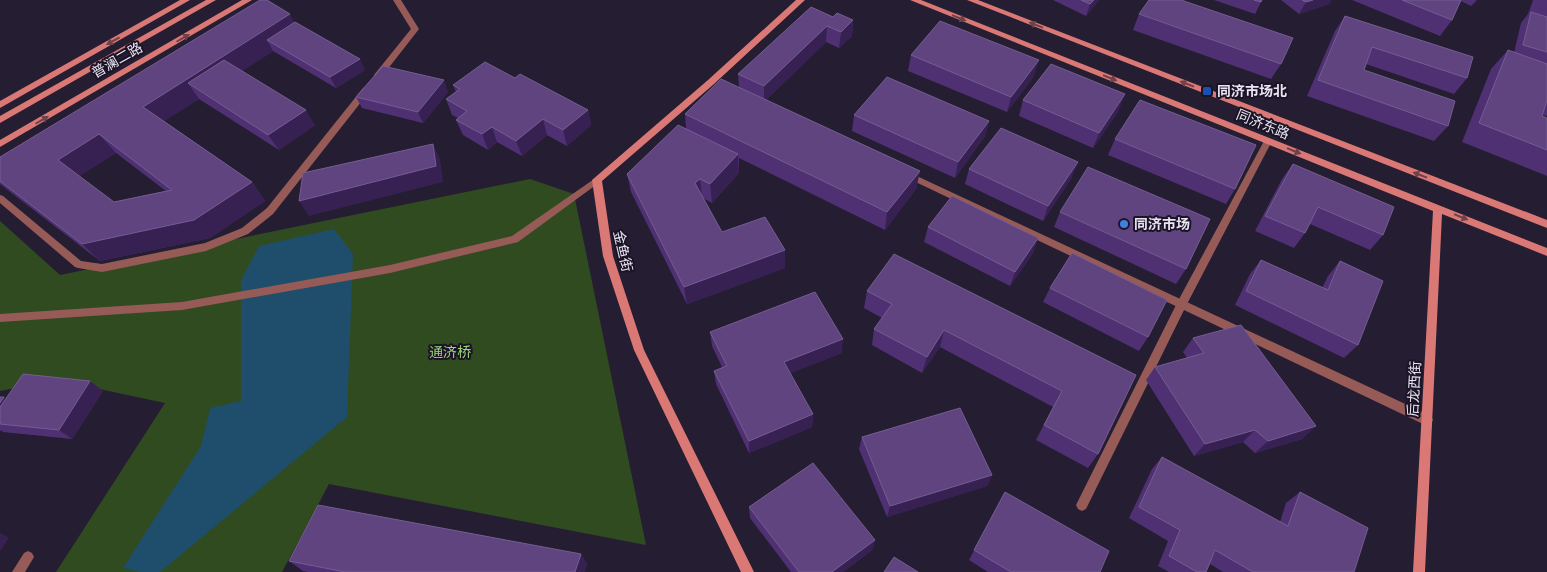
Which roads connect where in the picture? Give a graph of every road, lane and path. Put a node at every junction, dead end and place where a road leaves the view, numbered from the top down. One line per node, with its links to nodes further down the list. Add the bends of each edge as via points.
1 (186, 0): 8 (main road, one-way to 8)
2 (212, 0): 9 (main road, 普澜二路)
3 (248, 0): 11 (main road, 普澜二路, one-way to 3)
4 (397, 0): 14 (street, via 415,29 270,211 245,231 206,247 102,268 78,264)
5 (801, 0): 13 (main road, via 715,84)
6 (914, 0): 10 (main road, 同济东路, one-way to 10)
7 (971, 0): 16 (main road, 同济东路, one-way to 7)
8 (0, 105)
9 (0, 120)
10 (1268, 140): 15 (main road, 同济东路, one-way to 15); 18 (street)
11 (0, 144)
12 (898, 170): 18 (street)
13 (597, 180): 19 (street, via 515,238 390,269 182,306); 24 (main road, 金鱼街, via 608,256 639,350)
14 (0, 198)
15 (1438, 208): 17 (main road, 同济东路, one-way to 17); 20 (main road, 后龙西街)
16 (1547, 224)
17 (1547, 252)
18 (1182, 304): 20 (street); 21 (street)
19 (0, 318)
20 (1427, 420): 25 (main road, 后龙西街)
21 (1082, 505)
22 (28, 557): 23 (street)
23 (18, 572)
24 (748, 572)
25 (1419, 572)

